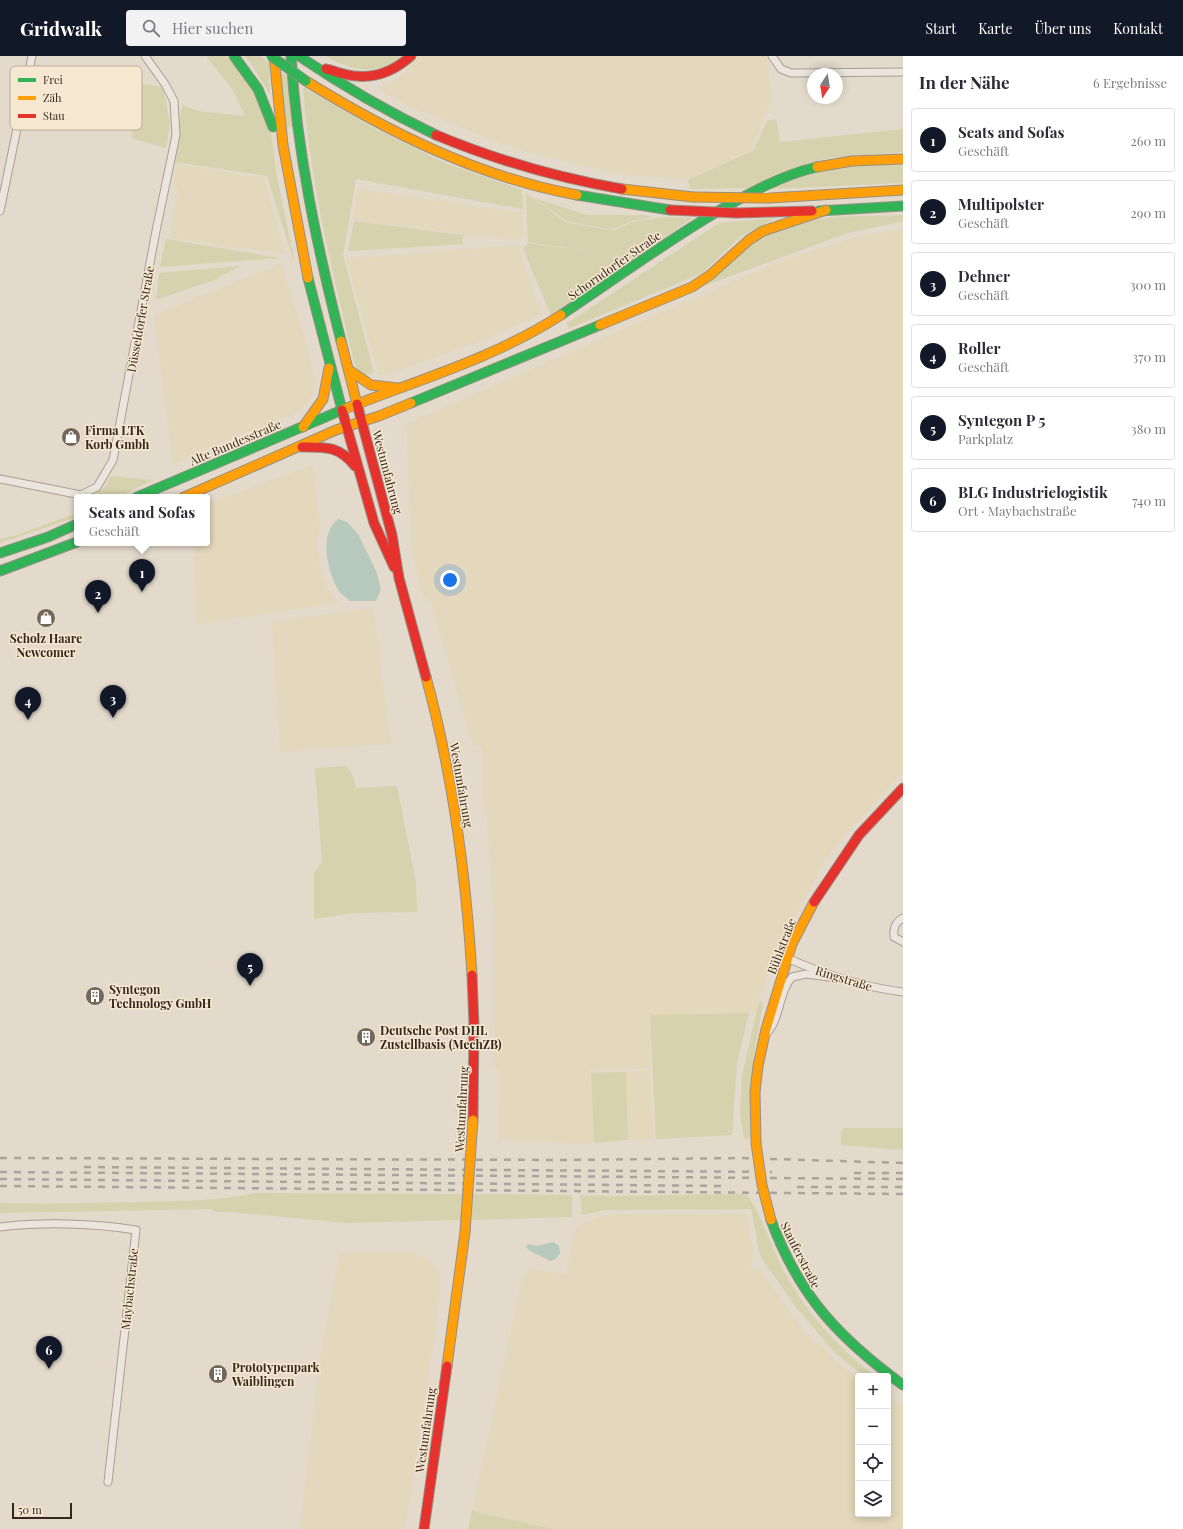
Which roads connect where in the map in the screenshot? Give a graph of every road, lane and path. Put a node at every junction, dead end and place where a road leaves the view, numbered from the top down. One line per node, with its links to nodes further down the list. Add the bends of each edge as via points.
1 (32, 56): 9 (street)
2 (145, 56): 31 (street, Düsseldorfer Straße, via 174,102 176,135 113,460 97,487)
3 (234, 56): 13 (main road, via 263,96)
4 (272, 56): 13 (main road); 17 (main road, bridge, via 306,81 387,128 476,168 522,183 576,196 670,210 737,213)
5 (291, 56): 20 (main road, Westumfahrung, via 295,124 305,190 320,262)
6 (411, 56): 10 (main road, via 395,69 372,77 350,76)
7 (772, 56): 11 (street, via 778,67 791,73)
8 (303, 58): 10 (main road)
9 (30, 66)
10 (315, 67): 15 (main road, bridge, via 362,97 440,137 487,156 584,183 638,192 770,198)
11 (903, 72)
12 (17, 130): 18 (street)
13 (283, 148): 19 (main road, Westumfahrung, via 316,316)
14 (903, 159): 21 (main road, Schorndorfer Straße, via 869,159 829,164 762,187 701,220 583,302 533,333 470,362)
15 (903, 190)
16 (903, 206): 17 (main road)
17 (826, 210): 24 (main road, via 812,217 786,222 752,237 708,276 677,294)
18 (0, 211)
19 (330, 367): 23 (main road, Westumfahrung); 25 (main road, via 325,376 323,399 307,417)
20 (349, 370): 21 (main road, via 371,385); 22 (main road, Westumfahrung)
21 (398, 388): 22 (main road, Schorndorfer Straße)
22 (357, 404): 23 (main road, Schorndorfer Straße); 24 (main road, Westumfahrung)
23 (342, 410): 25 (main road, Alte Bundesstraße); 26 (main road, Westumfahrung)
24 (362, 422): 26 (main road); 38 (main road, Westumfahrung, via 392,537)
25 (303, 426): 32 (main road, Alte Bundesstraße)
26 (346, 428): 27 (main road); 28 (main road, Westumfahrung)
27 (298, 446): 28 (main road, via 337,450 348,456); 33 (main road)
28 (358, 470): 38 (main road, Westumfahrung, via 374,523)
29 (0, 479): 30 (street, Düsseldorfer Straße)
30 (76, 494)
31 (83, 494)
32 (144, 494)
33 (191, 494)
34 (74, 525): 36 (main road)
35 (74, 543): 37 (main road)
36 (0, 553)
37 (0, 571)
38 (399, 576): 50 (main road, Westumfahrung, bridge, via 441,741 462,858 473,978 475,1069 465,1232)
39 (903, 788): 42 (main road, Bühlstraße, via 864,828 821,890 806,915)
40 (903, 918): 41 (street, via 894,928 894,937)
41 (903, 942)
42 (787, 958): 43 (street, Ringstraße); 45 (main road, Bühlstraße)
43 (845, 979): 44 (street, Ringstraße); 45 (street, via 806,974 792,977 786,984 772,1028)
44 (903, 992)
45 (764, 1036): 46 (main road, Bühlstraße, via 756,1087)
46 (756, 1143): 48 (main road, Stauferstraße, bridge, via 762,1185 776,1236 801,1285 830,1324 862,1355)
47 (0, 1227): 49 (street, Maybachstraße, via 23,1224 118,1227 136,1230)
48 (903, 1385)
49 (108, 1482)
50 (424, 1529)

